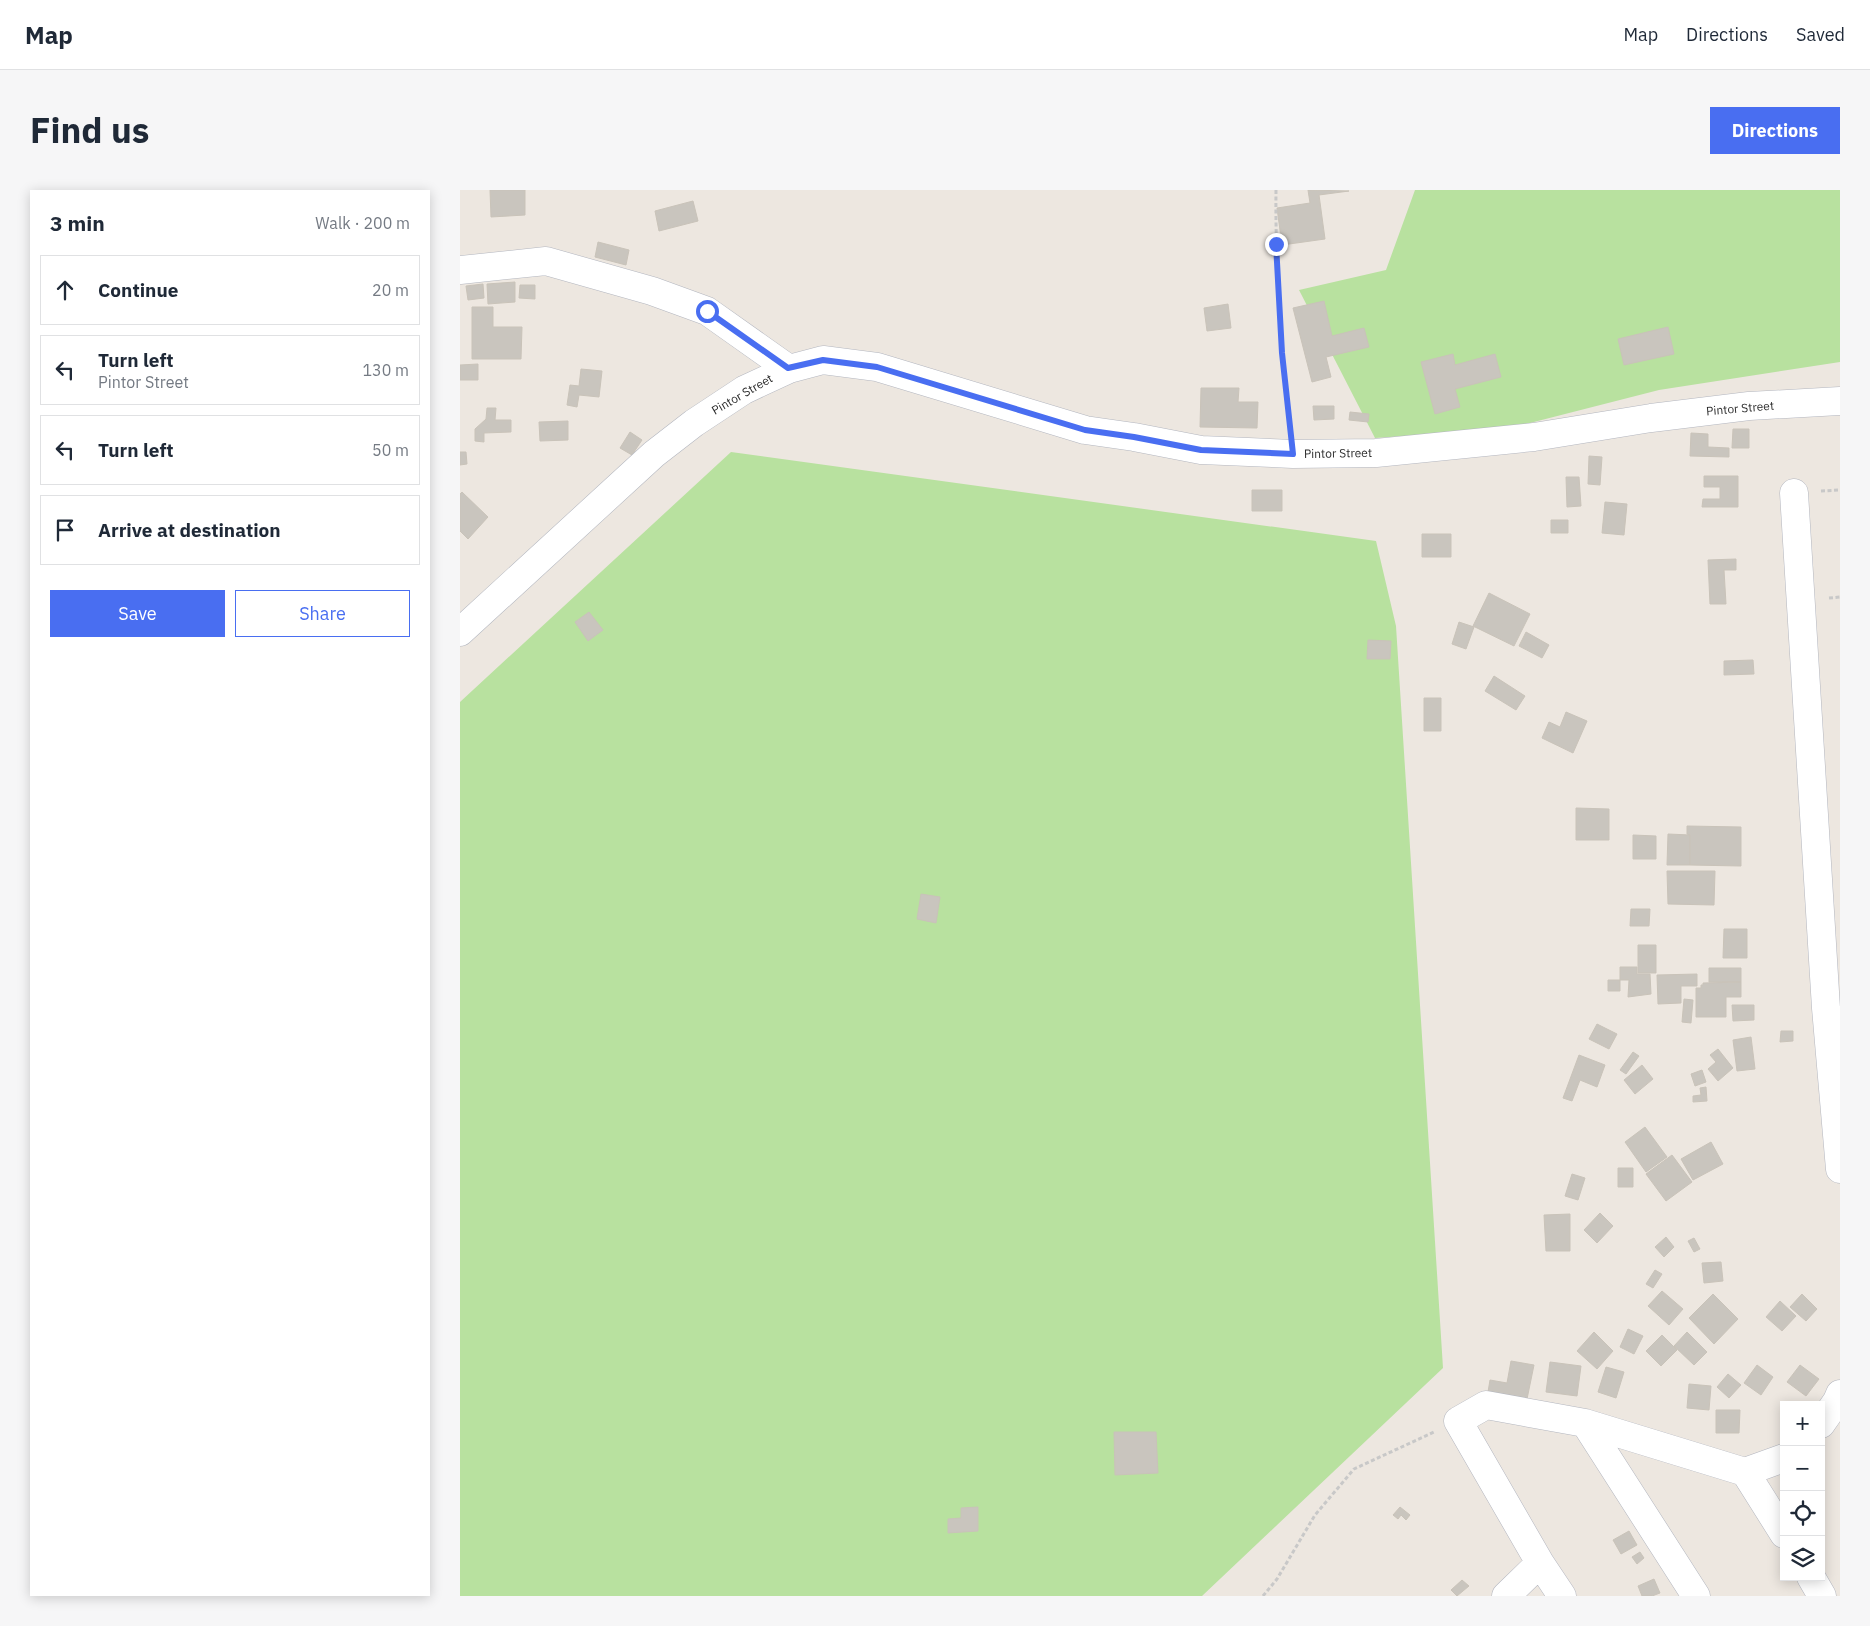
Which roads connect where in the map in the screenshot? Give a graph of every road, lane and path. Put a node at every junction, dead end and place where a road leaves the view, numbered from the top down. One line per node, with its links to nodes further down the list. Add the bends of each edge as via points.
1 (1276, 190): 5 (path, via 1282,353)
2 (460, 270): 3 (street, via 546,261 652,291 707,311)
3 (788, 368): 5 (street, Pintor Street, via 823,360 877,367 1085,430 1201,450); 7 (street, Pintor Street, via 744,390 654,454)
4 (1840, 401): 5 (street, Pintor Street, via 1749,406 1534,436 1376,453)
5 (1293, 454)
6 (1794, 493): 8 (street)
7 (460, 632)
8 (1833, 1008): 9 (street)
9 (1840, 1169)
10 (1840, 1394): 11 (street)
11 (1825, 1418)
12 (1458, 1421): 13 (street, via 1486,1405); 17 (street); 19 (path, via 1354,1469 1315,1515 1277,1579)
13 (1585, 1423): 15 (street); 22 (street)
14 (1780, 1459): 15 (street)
15 (1745, 1472): 16 (street)
16 (1780, 1528)
17 (1540, 1563): 20 (street); 21 (street)
18 (1813, 1581): 23 (street)
19 (1263, 1596)
20 (1506, 1596)
21 (1562, 1596)
22 (1696, 1596)
23 (1822, 1596)

